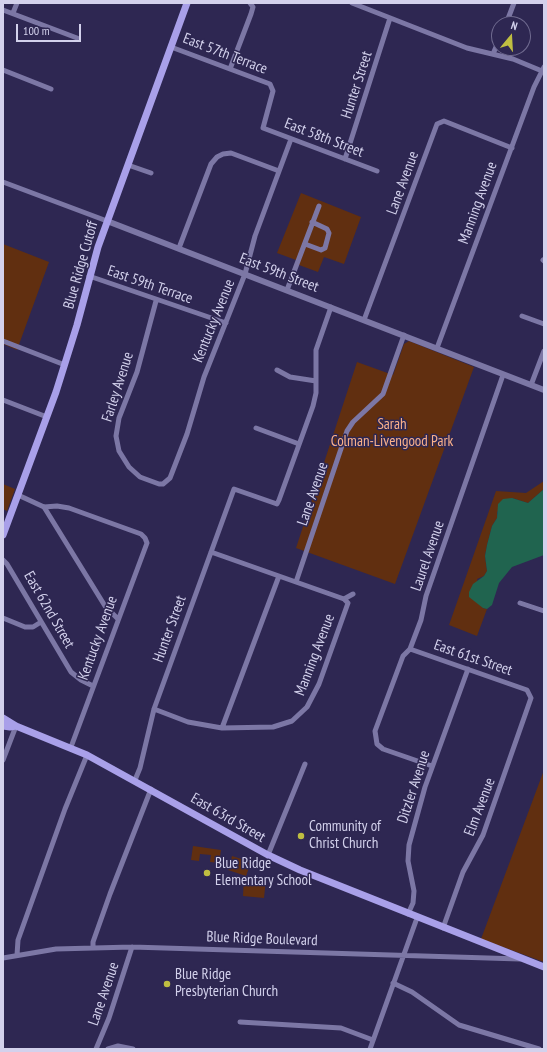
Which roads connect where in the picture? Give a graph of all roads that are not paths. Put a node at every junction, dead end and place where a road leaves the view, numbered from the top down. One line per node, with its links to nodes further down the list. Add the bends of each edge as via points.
1 (17, 3): 9 (street)
2 (187, 3): 13 (main road, Blue Ridge Cutoff)
3 (352, 3): 7 (street)
4 (368, 3): 7 (street)
5 (514, 3): 10 (street)
6 (252, 5): 16 (street)
7 (366, 8): 11 (street)
8 (3, 10): 9 (street)
9 (13, 13): 12 (street)
10 (509, 16)
11 (390, 18): 14 (street, via 467,48); 23 (street, Hunter Street)
12 (77, 38)
13 (171, 46): 16 (street, East 57th Terrace); 24 (main road, Blue Ridge Cutoff)
14 (491, 54)
15 (501, 56): 17 (street)
16 (230, 68): 20 (street, East 57th Terrace, via 270,84 273,92)
17 (543, 69): 22 (street, Manning Avenue, via 534,86)
18 (3, 70): 19 (street)
19 (52, 89)
20 (263, 128): 21 (street, East 58th Street)
21 (292, 139): 23 (street, East 58th Street); 25 (street, Kentucky Avenue)
22 (512, 148): 40 (street, Lane Avenue, via 444,121 439,123); 45 (street, Manning Avenue)
23 (345, 159): 26 (street, East 58th Street)
24 (128, 165): 27 (street); 30 (main road, Blue Ridge Cutoff)
25 (279, 171): 33 (street, via 230,153 218,156 211,164); 34 (street, Kentucky Avenue, via 254,236)
26 (377, 171)
27 (151, 173)
28 (3, 182): 30 (street, East 59th Street)
29 (318, 206): 31 (street)
30 (107, 221): 33 (street, East 59th Street); 35 (main road, Blue Ridge Cutoff)
31 (312, 222): 32 (street); 32 (street, via 329,232 324,248 321,250)
32 (305, 244): 36 (street)
33 (180, 248): 34 (street, East 59th Street)
34 (245, 274): 36 (street, East 59th Street); 41 (street, Kentucky Avenue)
35 (89, 276): 37 (street, East 59th Terrace); 47 (main road, Blue Ridge Cutoff)
36 (287, 290): 38 (street, East 59th Street)
37 (156, 300): 41 (street, East 59th Terrace); 57 (street, Farley Avenue, via 137,372 119,418 116,436 119,451 129,467 140,477)
38 (331, 307): 40 (street, East 59th Street); 50 (street, via 316,350)
39 (522, 316): 42 (street)
40 (364, 320): 43 (street, East 59th Street)
41 (226, 323): 57 (street, Kentucky Avenue, via 204,377 187,434 170,478)
42 (544, 324)
43 (404, 335): 45 (street, East 59th Street); 64 (street, Lane Avenue, via 383,394 347,431)
44 (3, 341): 47 (street)
45 (437, 348): 49 (street, East 59th Street)
46 (544, 351): 51 (street)
47 (65, 365): 54 (main road, Blue Ridge Cutoff)
48 (277, 370): 50 (street, via 290,377)
49 (503, 375): 51 (street, East 59th Street); 72 (street, Laurel Avenue)
50 (316, 381): 56 (street, via 313,406)
51 (531, 385): 52 (street, East 59th Street)
52 (544, 390)
53 (3, 400): 54 (street)
54 (47, 417): 58 (main road, Blue Ridge Cutoff)
55 (256, 428): 56 (street)
56 (299, 444): 61 (street, Hunter Street, via 277,504 234,489)
57 (160, 484)
58 (18, 496): 59 (street); 60 (main road, Blue Ridge Cutoff)
59 (44, 507): 70 (street, via 105,606); 70 (street, Kentucky Avenue, via 69,508 146,538)
60 (3, 535)
61 (211, 552): 63 (street); 76 (street, Hunter Street)
62 (3, 560): 71 (street, East 62nd Street, via 8,564)
63 (279, 576): 64 (street); 80 (street)
64 (296, 582): 66 (street)
65 (353, 594): 66 (street)
66 (344, 599): 80 (street, Manning Avenue, via 348,603 319,684 307,707 282,726)
67 (520, 603): 68 (street)
68 (544, 610)
69 (3, 618): 71 (street, via 25,627 33,627)
70 (118, 618): 74 (street, Kentucky Avenue)
71 (41, 622): 74 (street, East 62nd Street, via 71,672)
72 (410, 649): 73 (street, East 61st Street); 85 (street, Laurel Avenue, via 403,656 375,731 377,743 383,749)
73 (468, 669): 75 (street, East 61st Street); 85 (street, Ditzler Avenue)
74 (93, 686): 81 (street, Kentucky Avenue)
75 (528, 691): 91 (street, Elm Avenue, via 531,698 483,836 463,872)
76 (154, 709): 80 (street, via 188,722); 86 (street, Hunter Street)
77 (3, 718): 79 (main road, East 63rd Street)
78 (3, 726): 79 (main road, East 63rd Street)
79 (16, 726): 81 (main road, East 63rd Street); 83 (street)
80 (222, 728)
81 (71, 747): 82 (main road, East 63rd Street)
82 (87, 755): 86 (main road, East 63rd Street); 94 (street, via 18,940)
83 (3, 760)
84 (304, 764): 88 (street)
85 (432, 766): 89 (street, Ditzler Avenue, via 409,844 408,861 414,892)
86 (135, 780): 87 (main road, East 63rd Street)
87 (151, 789): 88 (main road, East 63rd Street); 92 (street, via 110,894)
88 (268, 855): 89 (main road, East 63rd Street)
89 (408, 914): 90 (main road, East 63rd Street)
90 (417, 918): 91 (main road, East 63rd Street); 95 (street)
91 (442, 928): 97 (main road, East 63rd Street)
92 (93, 947): 93 (street, Blue Ridge Boulevard); 94 (street, Blue Ridge Boulevard)
93 (132, 947): 95 (street, Blue Ridge Boulevard); 102 (street, Lane Avenue)
94 (17, 955): 96 (street, Blue Ridge Boulevard)
95 (404, 955): 97 (street, Blue Ridge Boulevard); 99 (street)
96 (3, 958)
97 (520, 959): 98 (main road, East 63rd Street)
98 (544, 967)
99 (394, 983): 101 (street); 106 (street, via 412,992 459,1025)
100 (240, 1022): 101 (street, via 341,1028)
101 (373, 1040): 105 (street)
102 (97, 1048)
103 (108, 1049): 104 (street, via 118,1046)
104 (133, 1049)
105 (370, 1049)
106 (539, 1049)

